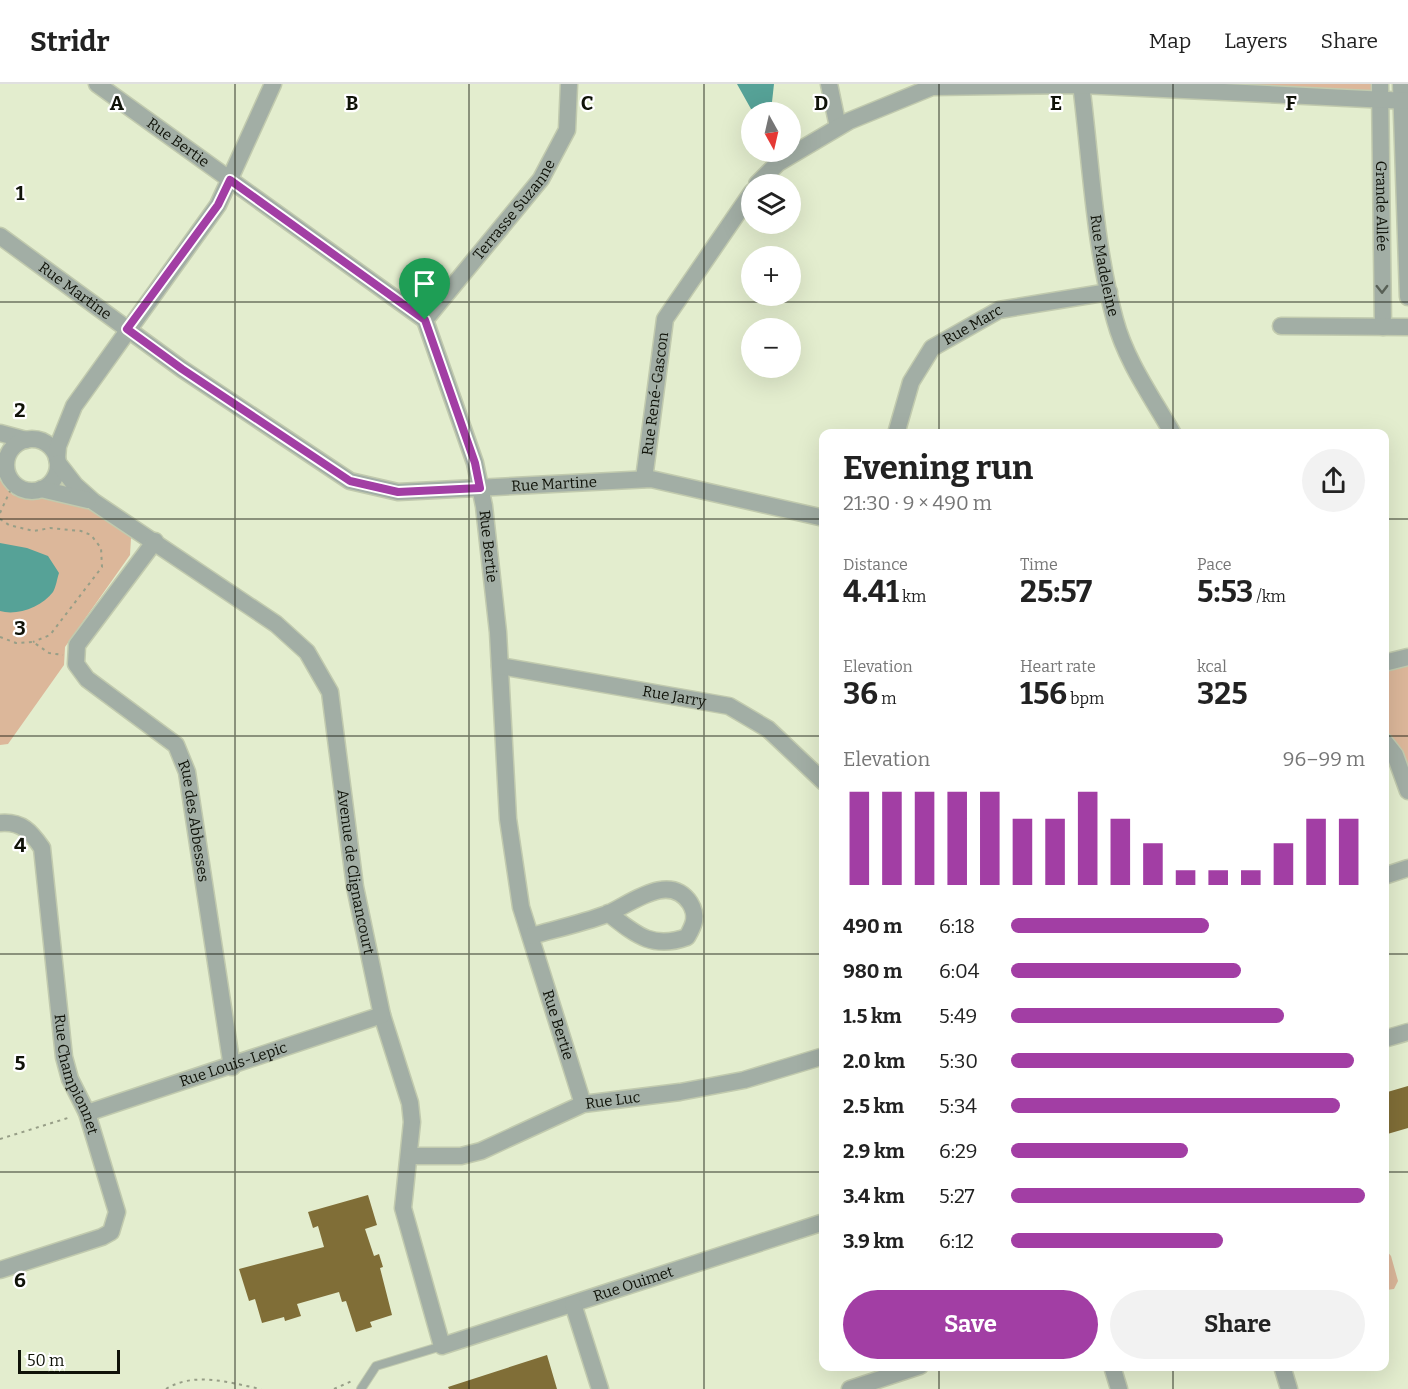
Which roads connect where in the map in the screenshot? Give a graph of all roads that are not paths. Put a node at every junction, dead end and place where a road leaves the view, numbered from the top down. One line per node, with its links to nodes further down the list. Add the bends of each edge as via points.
1 (97, 84): 10 (street, Rue Bertie)
2 (273, 84): 10 (street)
3 (569, 84): 15 (street, Terrasse Suzanne, via 567,130 541,179)
4 (829, 84): 8 (street)
5 (1081, 85): 6 (street); 8 (street, via 932,87); 13 (street, Rue Madeleine, via 1086,144)
6 (1380, 92): 7 (street); 17 (street, Grande Allée, one-way to 17)
7 (1404, 95): 14 (street, Grande Allée)
8 (838, 127): 9 (street, via 778,163)
9 (767, 174)
10 (230, 180): 15 (street, Rue Bertie); 19 (street, via 218,205)
11 (741, 208): 28 (street, Rue René-Gascon, via 665,319)
12 (0, 236): 19 (street, Rue Martine)
13 (1110, 292): 21 (street, Rue Marc, via 999,310 932,348 911,382); 22 (street, Rue Madeleine, via 1115,320 1130,360)
14 (1408, 297)
15 (425, 320): 29 (street, Rue Bertie, via 475,463)
16 (1281, 326): 17 (street)
17 (1383, 327): 18 (street)
18 (1408, 327)
19 (128, 328): 20 (street); 29 (street, Rue Martine, via 182,369 350,481 398,492)
20 (74, 406): 24 (street, via 41,435); 26 (street, via 61,437)
21 (897, 429)
22 (1170, 429)
23 (0, 433): 24 (street)
24 (28, 439): 26 (street, via 48,444); 27 (street, via 10,451)
25 (0, 450): 27 (street)
26 (58, 461): 30 (street, via 55,476); 31 (street, via 74,484)
27 (7, 469): 30 (street, via 20,487)
28 (644, 479): 29 (street, Rue Martine); 32 (street, Rue Martine)
29 (480, 488): 36 (street, Rue Bertie)
30 (41, 489): 31 (street)
31 (94, 502): 33 (street, Avenue de Clignancourt)
32 (819, 517)
33 (155, 541): 45 (street, Avenue de Clignancourt, via 276,624 307,652 330,692 355,887); 49 (street, Rue des Abbesses, via 77,645 76,664 87,679 176,745 187,772)
34 (1408, 657): 35 (street)
35 (1389, 662)
36 (500, 666): 38 (street, Rue Jarry, via 729,706 768,729); 44 (street, Rue Bertie, via 508,819 521,907)
37 (1389, 747): 39 (street)
38 (819, 777)
39 (1408, 790)
40 (0, 823): 51 (street, Rue Championnet, via 10,822 30,830 42,848 64,1057)
41 (1408, 868): 42 (street)
42 (1389, 874)
43 (608, 914): 43 (street, via 638,896 663,890 689,900 696,913 687,937 672,943 652,942); 44 (street)
44 (531, 936): 50 (street, Rue Bertie)
45 (382, 1016): 49 (street, Rue Louis-Lepic); 52 (street, Avenue de Clignancourt, via 410,1103)
46 (1408, 1032): 47 (street)
47 (1389, 1038)
48 (819, 1058): 50 (street, Rue Luc, via 744,1080)
49 (232, 1066): 51 (street, Rue Louis-Lepic)
50 (584, 1104): 52 (street, Rue Luc, via 482,1151 460,1156)
51 (81, 1114): 54 (street, Rue Championnet, via 117,1212 111,1232)
52 (410, 1156): 56 (street, Avenue de Clignancourt, via 403,1208)
53 (819, 1224): 55 (street, Rue Ouimet)
54 (0, 1270)
55 (573, 1304): 56 (street, Rue Ouimet); 61 (street)
56 (442, 1346): 60 (lane, via 376,1366)
57 (905, 1371): 62 (street)
58 (1114, 1371): 63 (street)
59 (1284, 1371): 64 (street)
60 (361, 1389)
61 (600, 1389)
62 (850, 1389)
63 (1119, 1389)
64 (1289, 1389)

